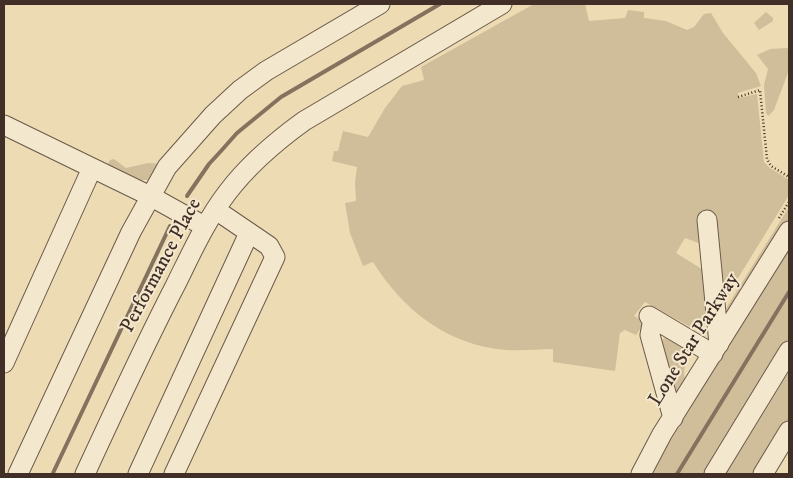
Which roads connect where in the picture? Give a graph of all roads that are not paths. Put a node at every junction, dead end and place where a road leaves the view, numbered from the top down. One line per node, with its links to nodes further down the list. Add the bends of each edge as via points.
1 (380, 4): 3 (street, Performance Place)
2 (502, 4): 7 (street, Performance Place, via 304,121 253,163)
3 (358, 9): 6 (street, Performance Place, via 240,90 189,141 167,167)
4 (4, 125): 5 (street)
5 (92, 168): 6 (street); 14 (street)
6 (150, 196): 9 (street); 17 (street, Performance Place)
7 (216, 210): 9 (street, Performance Place); 11 (street)
8 (707, 220): 12 (street)
9 (204, 226): 18 (street, Performance Place)
10 (789, 231): 12 (street, Lone Star Parkway)
11 (250, 233): 19 (street); 20 (street, via 268,246 275,257)
12 (716, 349): 15 (street, Lone Star Parkway); 15 (street, via 652,318 650,335)
13 (789, 351): 22 (street)
14 (4, 363)
15 (673, 418): 21 (street, Lone Star Parkway)
16 (789, 431): 23 (street)
17 (18, 474)
18 (85, 474)
19 (138, 474)
20 (174, 474)
21 (641, 474)
22 (714, 474)
23 (763, 474)

